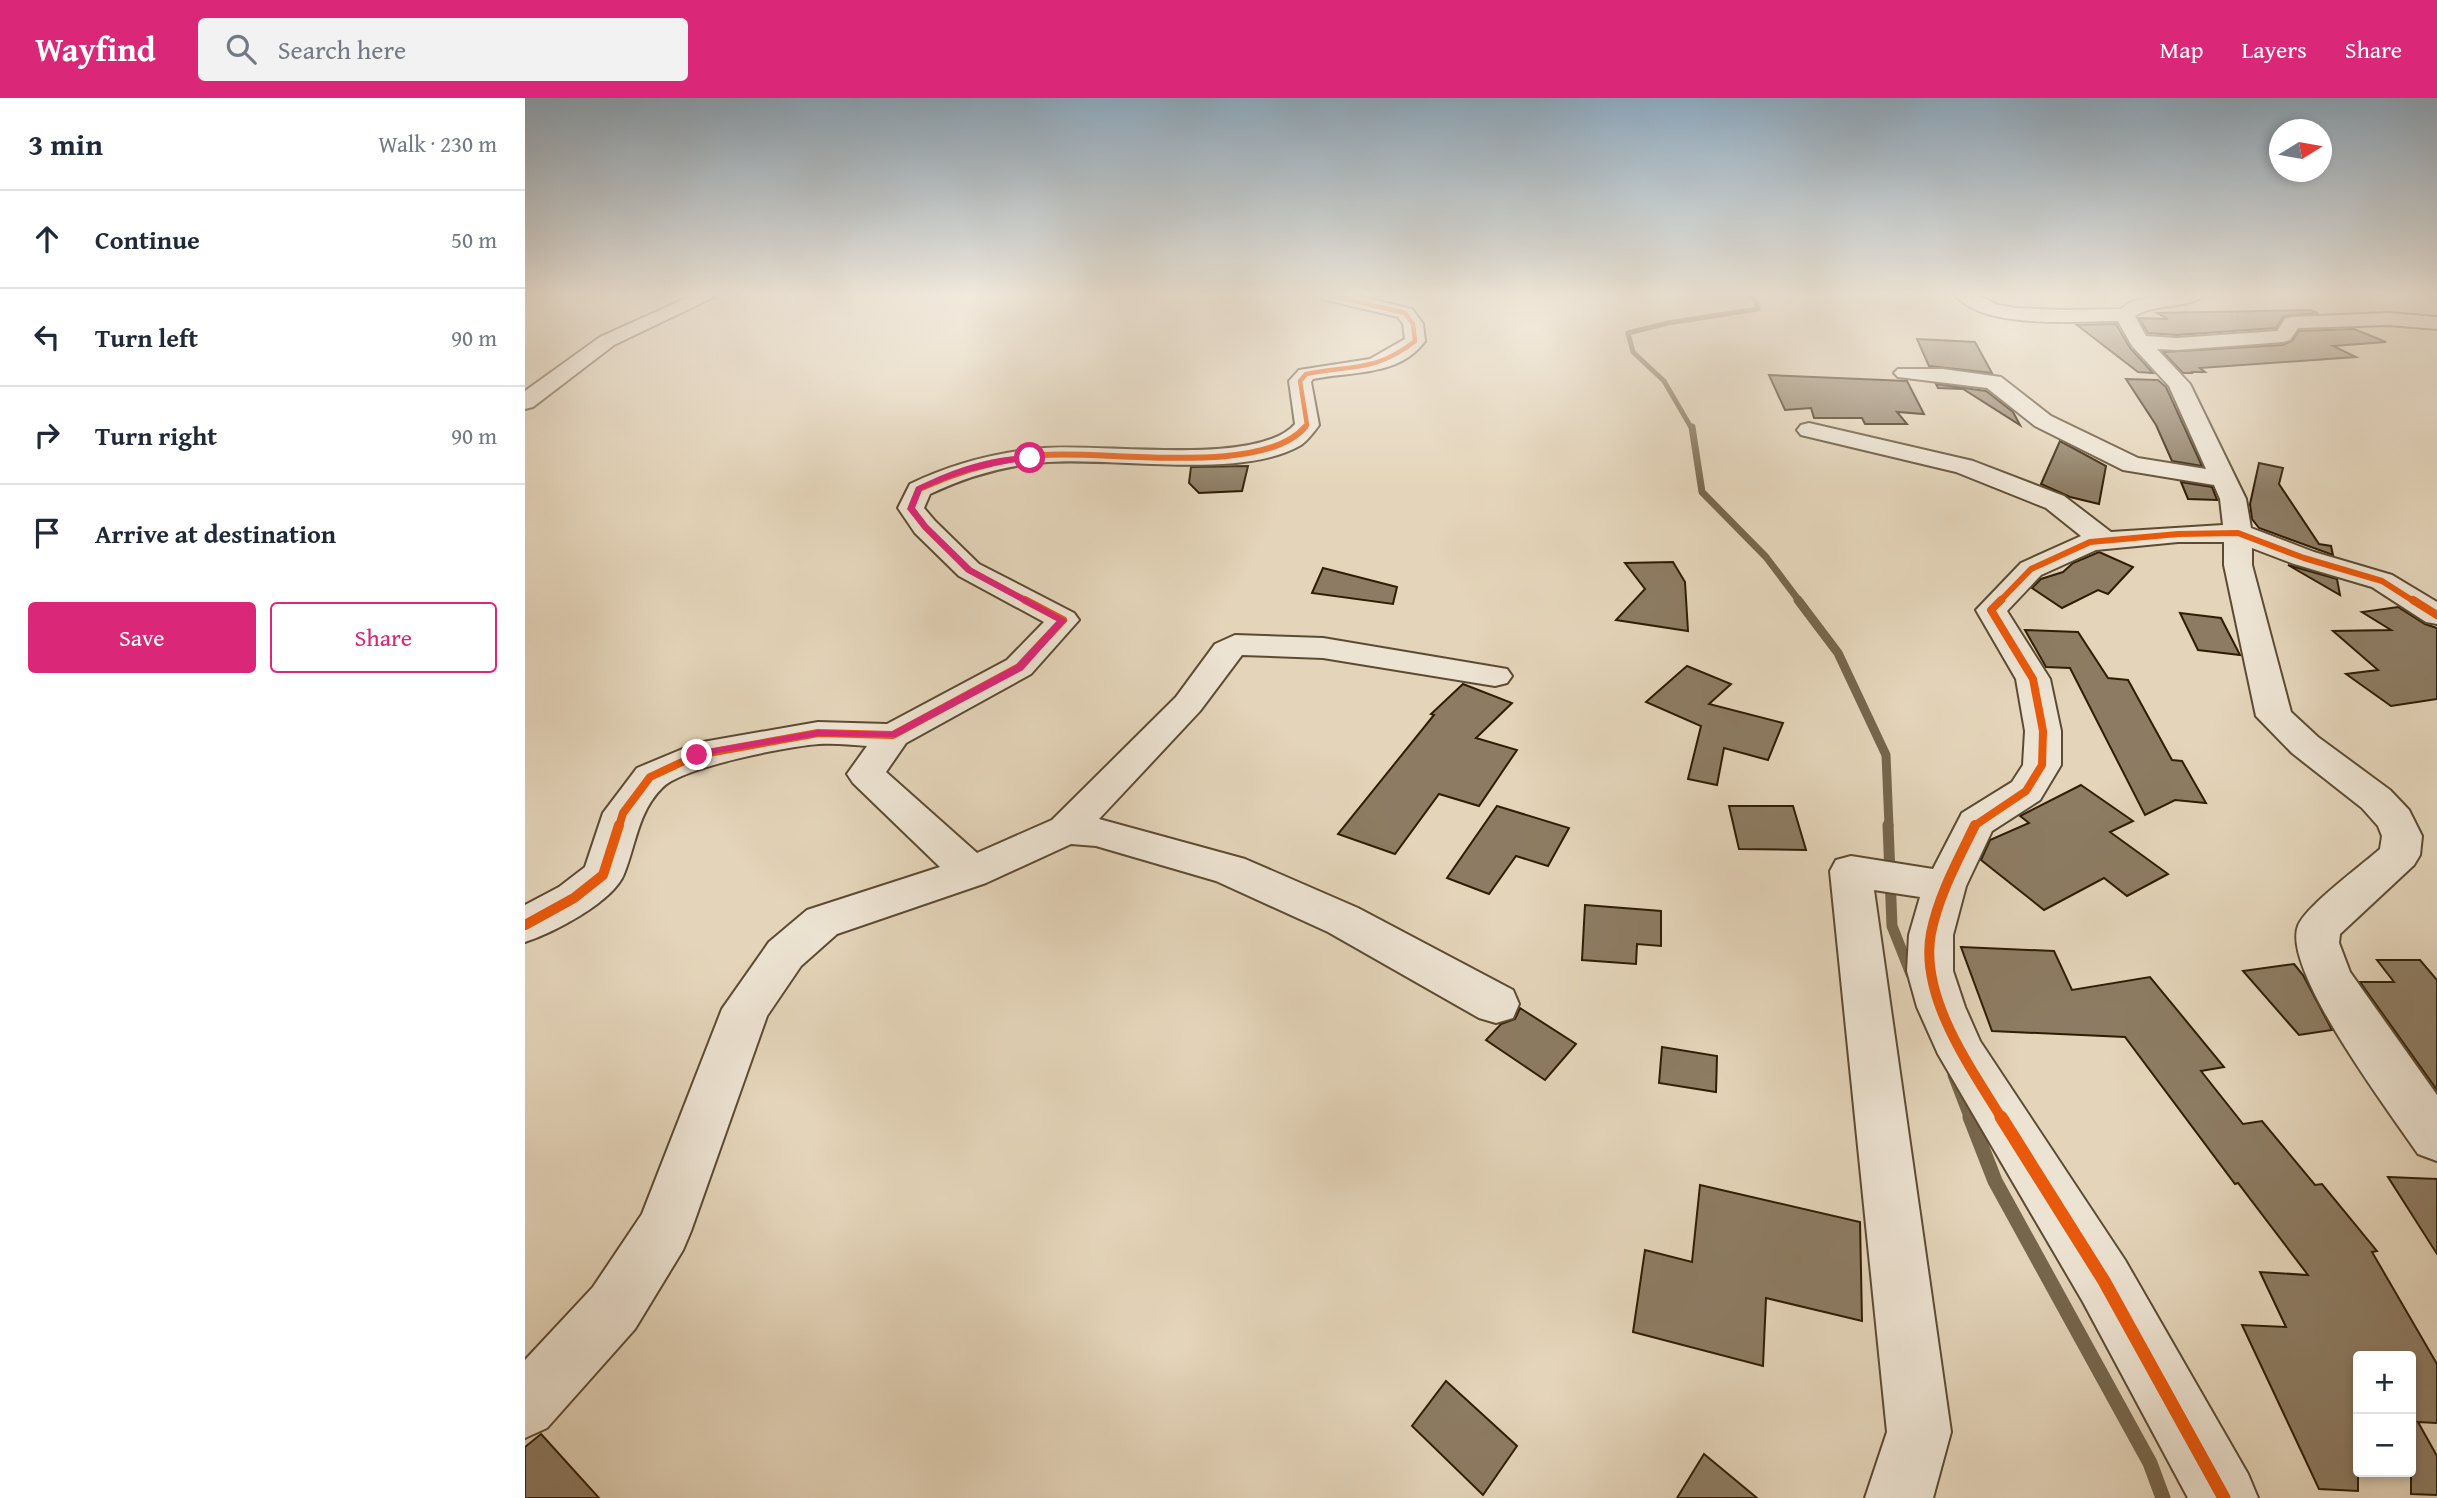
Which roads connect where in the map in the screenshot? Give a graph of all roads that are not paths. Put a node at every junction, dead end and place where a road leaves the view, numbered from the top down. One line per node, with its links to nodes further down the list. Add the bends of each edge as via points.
1 (581, 360): 5 (street)
2 (1389, 360): 12 (street, via 1305,374 1300,381 1307,425 1282,445 1226,454 1062,454 984,464 919,489 911,509 969,570 1063,620 1019,667)
3 (2156, 360): 7 (street, via 2179,384)
4 (1905, 373): 7 (street, via 1993,382 2043,421 2132,466)
5 (525, 402)
6 (1809, 430): 9 (street, via 1964,466 2055,502)
7 (2222, 479): 8 (street, via 2232,499)
8 (2238, 533): 9 (street); 10 (street, via 2382,581); 18 (street, via 2238,565 2274,716 2376,799 2402,836 2400,855 2319,927 2316,942 2341,997)
9 (2107, 542): 15 (street, via 2089,542 2031,569 1991,610 2033,679 2043,731 2042,765 2026,791 1976,824)
10 (2437, 615)
11 (1495, 676): 13 (street, via 1323,648 1235,645 1188,704)
12 (893, 735): 14 (street, via 866,774); 16 (street, via 818,733 697,755 650,777 623,813 603,875 574,898)
13 (1066, 830): 14 (street); 17 (street, via 1125,838 1230,870 1343,920)
14 (971, 872): 19 (street, via 822,922 785,954 746,1009 663,1231 614,1308)
15 (1945, 886): 20 (street, via 1851,871 1919,1433); 21 (street, via 1931,935 1930,971 1962,1054 2104,1281)
16 (525, 925)
17 (1496, 1004)
18 (2437, 1137)
19 (525, 1406)
20 (1899, 1498)
21 (2224, 1498)

